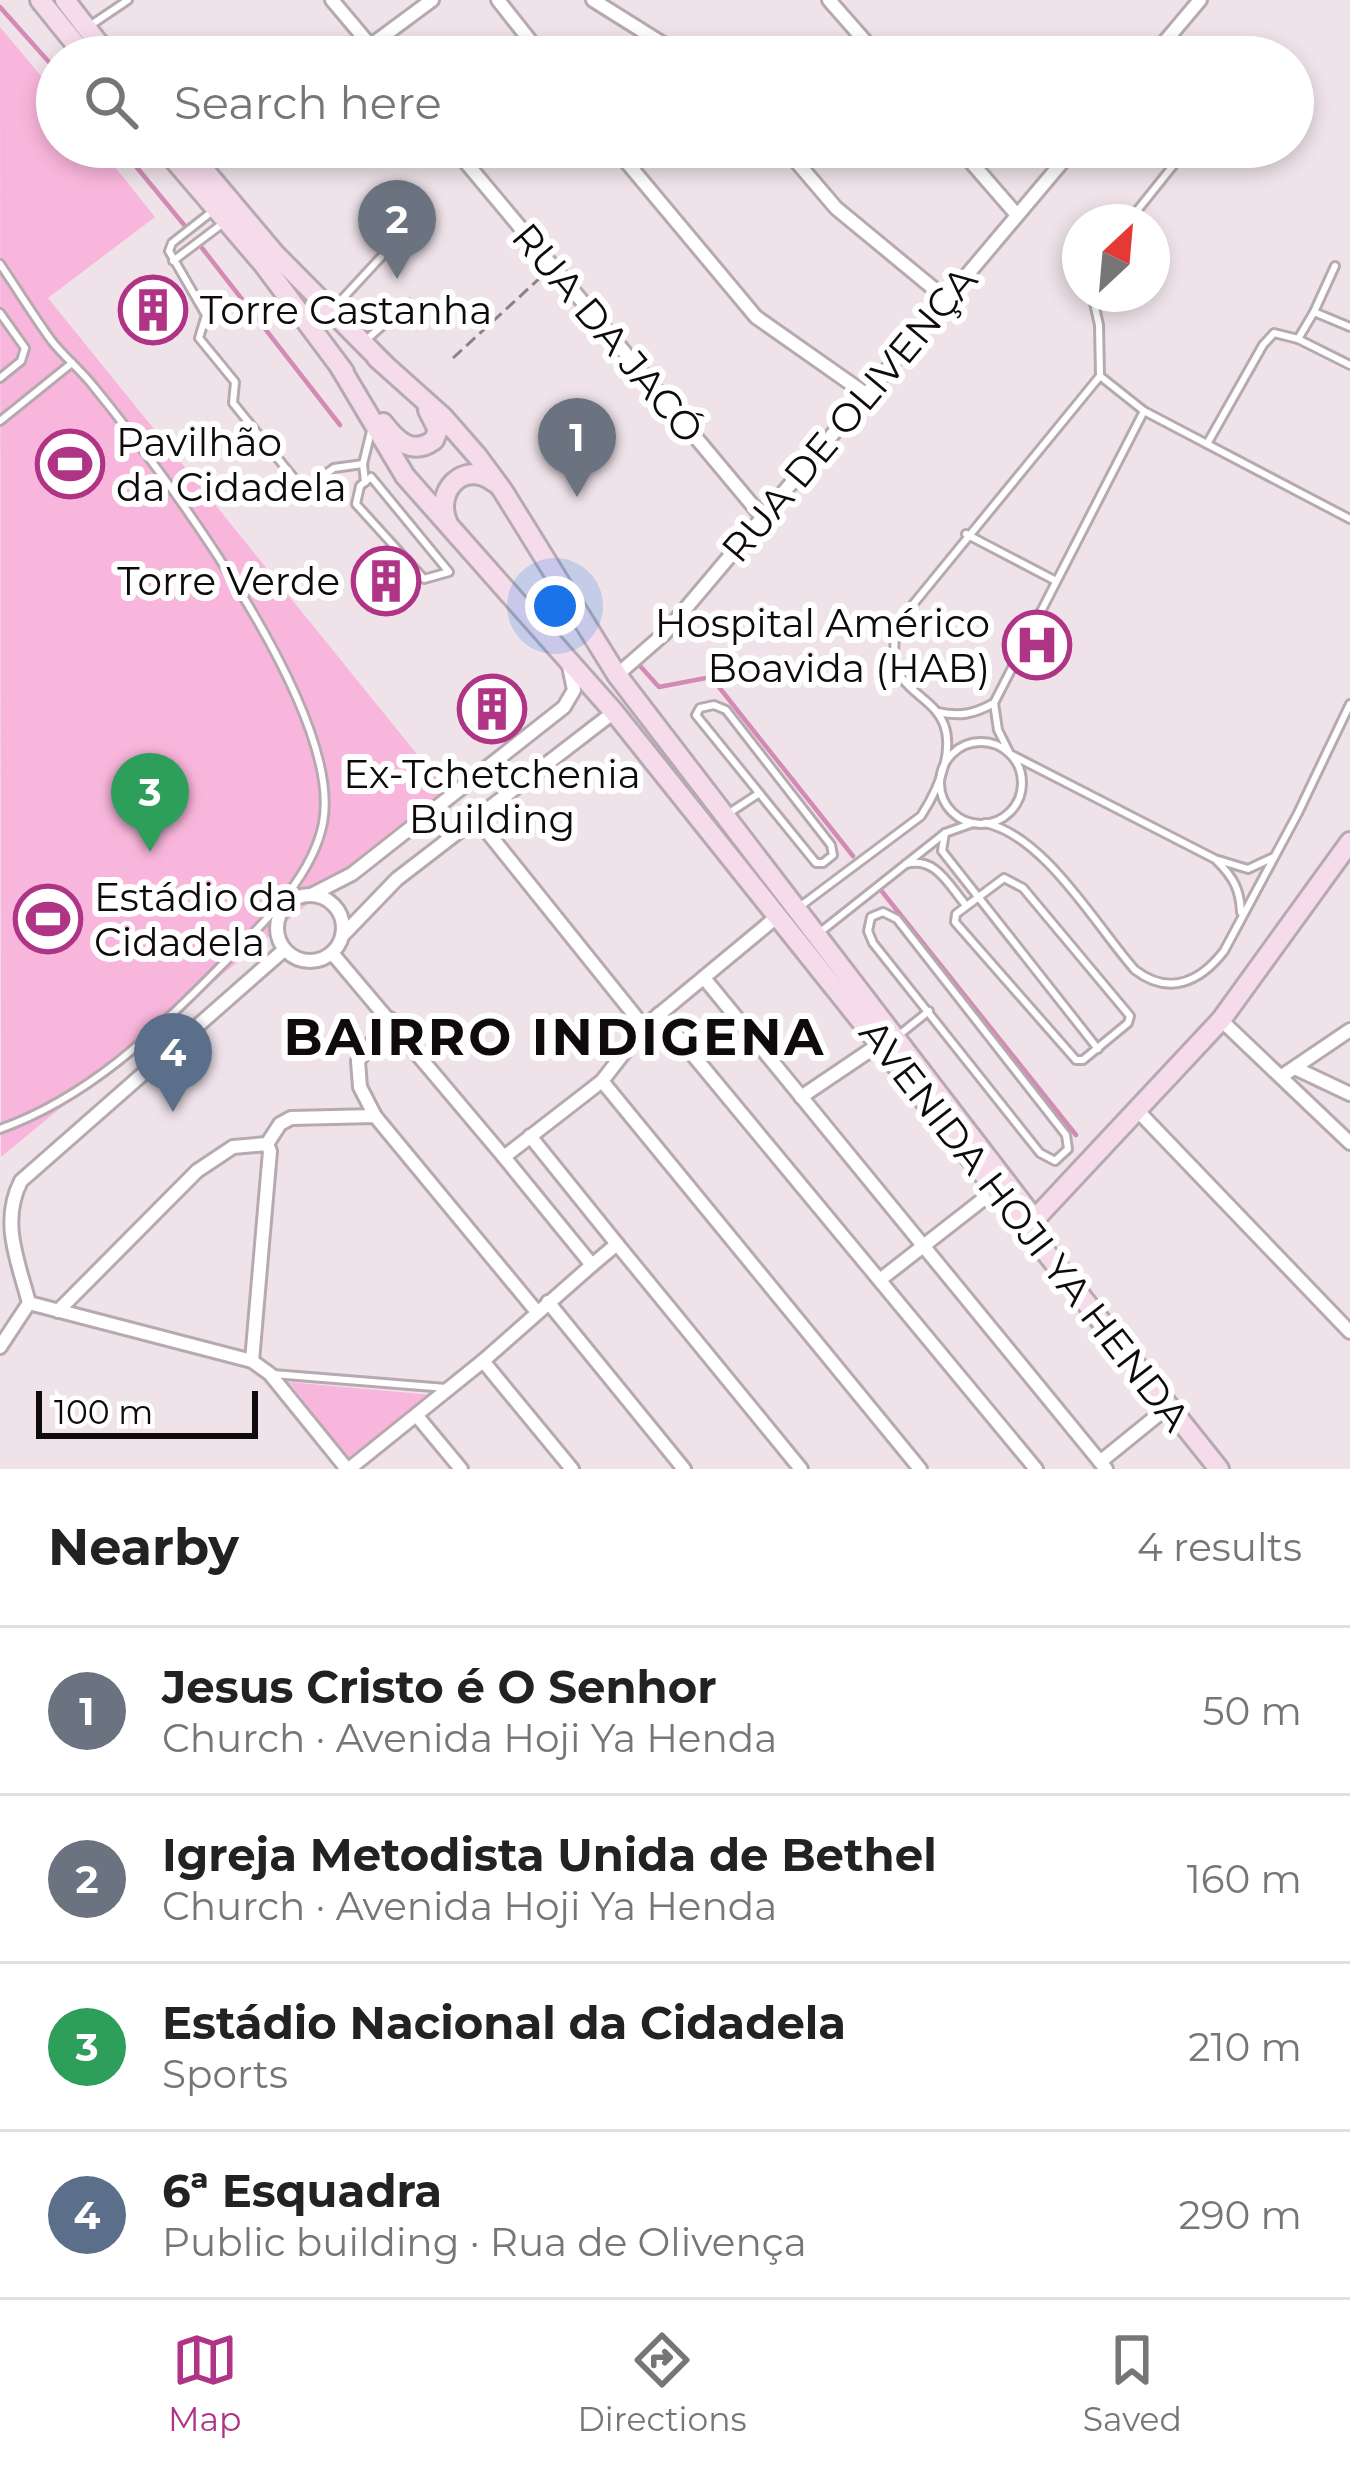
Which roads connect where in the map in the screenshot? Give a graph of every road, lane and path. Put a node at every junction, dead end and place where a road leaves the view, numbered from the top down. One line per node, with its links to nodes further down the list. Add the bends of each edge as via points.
1 (40, 0): 11 (main road)
2 (65, 0): 10 (main road)
3 (128, 0): 10 (lane)
4 (332, 0): 13 (street)
5 (432, 0): 14 (street)
6 (498, 0): 15 (street)
7 (593, 0): 16 (street)
8 (829, 0): 17 (street)
9 (1200, 0): 18 (street)
10 (86, 28): 12 (main road)
11 (69, 36)
12 (92, 36)
13 (362, 36)
14 (392, 36)
15 (526, 36)
16 (650, 36)
17 (861, 36)
18 (1170, 36)
19 (181, 168): 28 (main road)
20 (202, 168): 37 (main road)
21 (470, 168): 34 (street, RUA DA JACÓ)
22 (631, 168): 50 (street, via 755,317)
23 (802, 168): 35 (street, via 836,208)
24 (976, 168): 29 (street)
25 (1057, 168): 29 (street, RUA DE OLIVENÇA)
26 (1171, 168): 27 (lane)
27 (1142, 204)
28 (222, 214): 31 (lane); 31 (lane, via 172,243); 47 (main road)
29 (1017, 215): 35 (street, RUA DE OLIVENÇA)
30 (382, 256): 37 (lane)
31 (172, 261): 55 (lane, via 206,315 199,338 236,382 233,404 290,478 313,483 334,468)
32 (0, 264): 45 (lane)
33 (1335, 266): 39 (lane)
34 (551, 267): 44 (path); 58 (street, RUA DA JACÓ)
35 (945, 298): 50 (street, RUA DE OLIVENÇA)
36 (408, 303): 43 (lane)
37 (331, 311): 43 (main road)
38 (1096, 312): 48 (lane)
39 (1314, 312): 41 (lane); 42 (lane)
40 (0, 313): 49 (lane, via 25,348)
41 (1350, 327)
42 (1298, 339): 46 (lane); 54 (lane, via 1274,333 1263,345)
43 (370, 350): 47 (main road, via 437,422 429,445 414,448 395,437); 57 (main road, AVENIDA HOJI YA HENDA, via 454,429)
44 (453, 358)
45 (72, 363): 52 (lane); 105 (lane, via 220,559 296,688 323,779 325,818 290,889 175,1012 93,1082)
46 (1350, 365)
47 (340, 367): 53 (main road, AVENIDA HOJI YA HENDA)
48 (1100, 376): 51 (lane); 61 (lane)
49 (0, 378)
50 (867, 395): 58 (street, RUA DE OLIVENÇA)
51 (1144, 411): 54 (lane); 62 (lane)
52 (0, 421)
53 (373, 426): 55 (lane); 60 (main road, AVENIDA HOJI YA HENDA)
54 (1207, 444): 59 (lane)
55 (362, 464): 56 (lane)
56 (365, 482): 56 (lane, via 356,504 424,579 449,572 371,477)
57 (503, 491): 60 (main road, via 478,473 459,477 443,500); 64 (main road, AVENIDA HOJI YA HENDA)
58 (764, 519): 64 (street, RUA DE OLIVENÇA, via 665,633)
59 (1350, 519)
60 (450, 529): 63 (main road, AVENIDA HOJI YA HENDA)
61 (966, 534): 62 (lane); 68 (lane, via 897,624 893,648 899,676)
62 (1056, 581): 65 (lane)
63 (561, 648): 67 (main road, AVENIDA HOJI YA HENDA); 81 (street, via 574,680 564,707 352,874)
64 (616, 674): 72 (main road, AVENIDA HOJI YA HENDA)
65 (994, 703): 68 (lane, via 974,713); 69 (lane)
66 (1350, 704): 78 (lane)
67 (614, 712): 73 (street); 84 (main road, AVENIDA HOJI YA HENDA)
68 (938, 712): 70 (lane, via 948,751)
69 (1010, 754): 70 (lane, via 969,743); 75 (lane, via 1022,789 1008,813); 79 (lane)
70 (940, 774): 74 (lane, via 944,801); 84 (lane, via 921,816)
71 (758, 794): 71 (lane, via 816,863 833,855 726,710 696,710); 72 (lane)
72 (726, 814): 84 (main road, AVENIDA HOJI YA HENDA)
73 (477, 819): 86 (street, via 376,897); 95 (street)
74 (974, 823): 75 (lane); 76 (lane)
75 (985, 824): 85 (lane, via 1023,839 1149,981 1169,986 1211,968)
76 (945, 832): 80 (lane); 82 (lane, via 942,851)
77 (1350, 842): 94 (main road)
78 (1274, 857): 79 (lane, via 1248,869); 85 (lane)
79 (1215, 860): 85 (lane, via 1240,893)
80 (902, 865): 83 (lane, via 932,865); 87 (lane)
81 (313, 894): 86 (street, via 338,910); 88 (street, via 294,898 278,917)
82 (978, 895): 83 (lane); 98 (lane); 98 (lane, via 1004,878 1023,888 1130,1016)
83 (965, 904): 98 (lane, via 956,922 1076,1060)
84 (788, 912): 87 (main road, AVENIDA HOJI YA HENDA); 90 (street); 97 (main road, AVENIDA HOJI YA HENDA)
85 (1241, 916)
86 (342, 935): 89 (street)
87 (816, 935): 97 (main road, AVENIDA HOJI YA HENDA)
88 (284, 950): 89 (street, via 303,961); 116 (street, via 22,1181 8,1225)
89 (332, 953): 93 (street)
90 (704, 978): 92 (street); 102 (street)
91 (929, 1011): 91 (lane, via 1040,1153 1055,1162 1068,1149 1066,1136 897,920 871,916 873,943); 97 (lane)
92 (659, 1014): 95 (street); 115 (street)
93 (389, 1018): 104 (street, via 358,1061); 109 (street)
94 (1221, 1020): 99 (street); 103 (main road)
95 (644, 1027): 100 (street)
96 (1350, 1030): 99 (street)
97 (889, 1040): 102 (street); 110 (main road, AVENIDA HOJI YA HENDA); 111 (main road, AVENIDA HOJI YA HENDA)
98 (1098, 1049)
99 (1289, 1072): 101 (street); 107 (street)
100 (602, 1081): 106 (street); 133 (street)
101 (1350, 1094)
102 (801, 1097): 113 (street)
103 (1136, 1109): 111 (main road); 119 (street)
104 (375, 1116): 108 (street, via 284,1119); 117 (street)
105 (0, 1130)
106 (530, 1136): 109 (street); 112 (street)
107 (1350, 1143)
108 (267, 1144): 118 (street, via 233,1147 196,1171); 122 (street)
109 (505, 1157): 114 (street)
110 (995, 1190): 113 (street); 125 (main road, AVENIDA HOJI YA HENDA)
111 (1034, 1220): 136 (main road, AVENIDA HOJI YA HENDA)
112 (617, 1244): 114 (street); 132 (street)
113 (924, 1245): 115 (street); 127 (street)
114 (592, 1265): 117 (street)
115 (881, 1279): 134 (street)
116 (29, 1304): 118 (street); 120 (street)
117 (543, 1307): 121 (street); 131 (street)
118 (58, 1311): 122 (street)
119 (1350, 1332)
120 (0, 1347)
121 (483, 1360): 124 (street); 130 (street)
122 (252, 1361): 123 (street)
123 (270, 1374): 124 (lane); 128 (street)
124 (450, 1388): 126 (street)
125 (1169, 1406): 127 (street); 135 (main road, AVENIDA HOJI YA HENDA)
126 (417, 1416): 128 (street); 129 (street)
127 (1103, 1466)
128 (348, 1469)
129 (460, 1469)
130 (572, 1469)
131 (684, 1469)
132 (801, 1469)
133 (920, 1469)
134 (1036, 1469)
135 (1219, 1469)
136 (1232, 1469)

